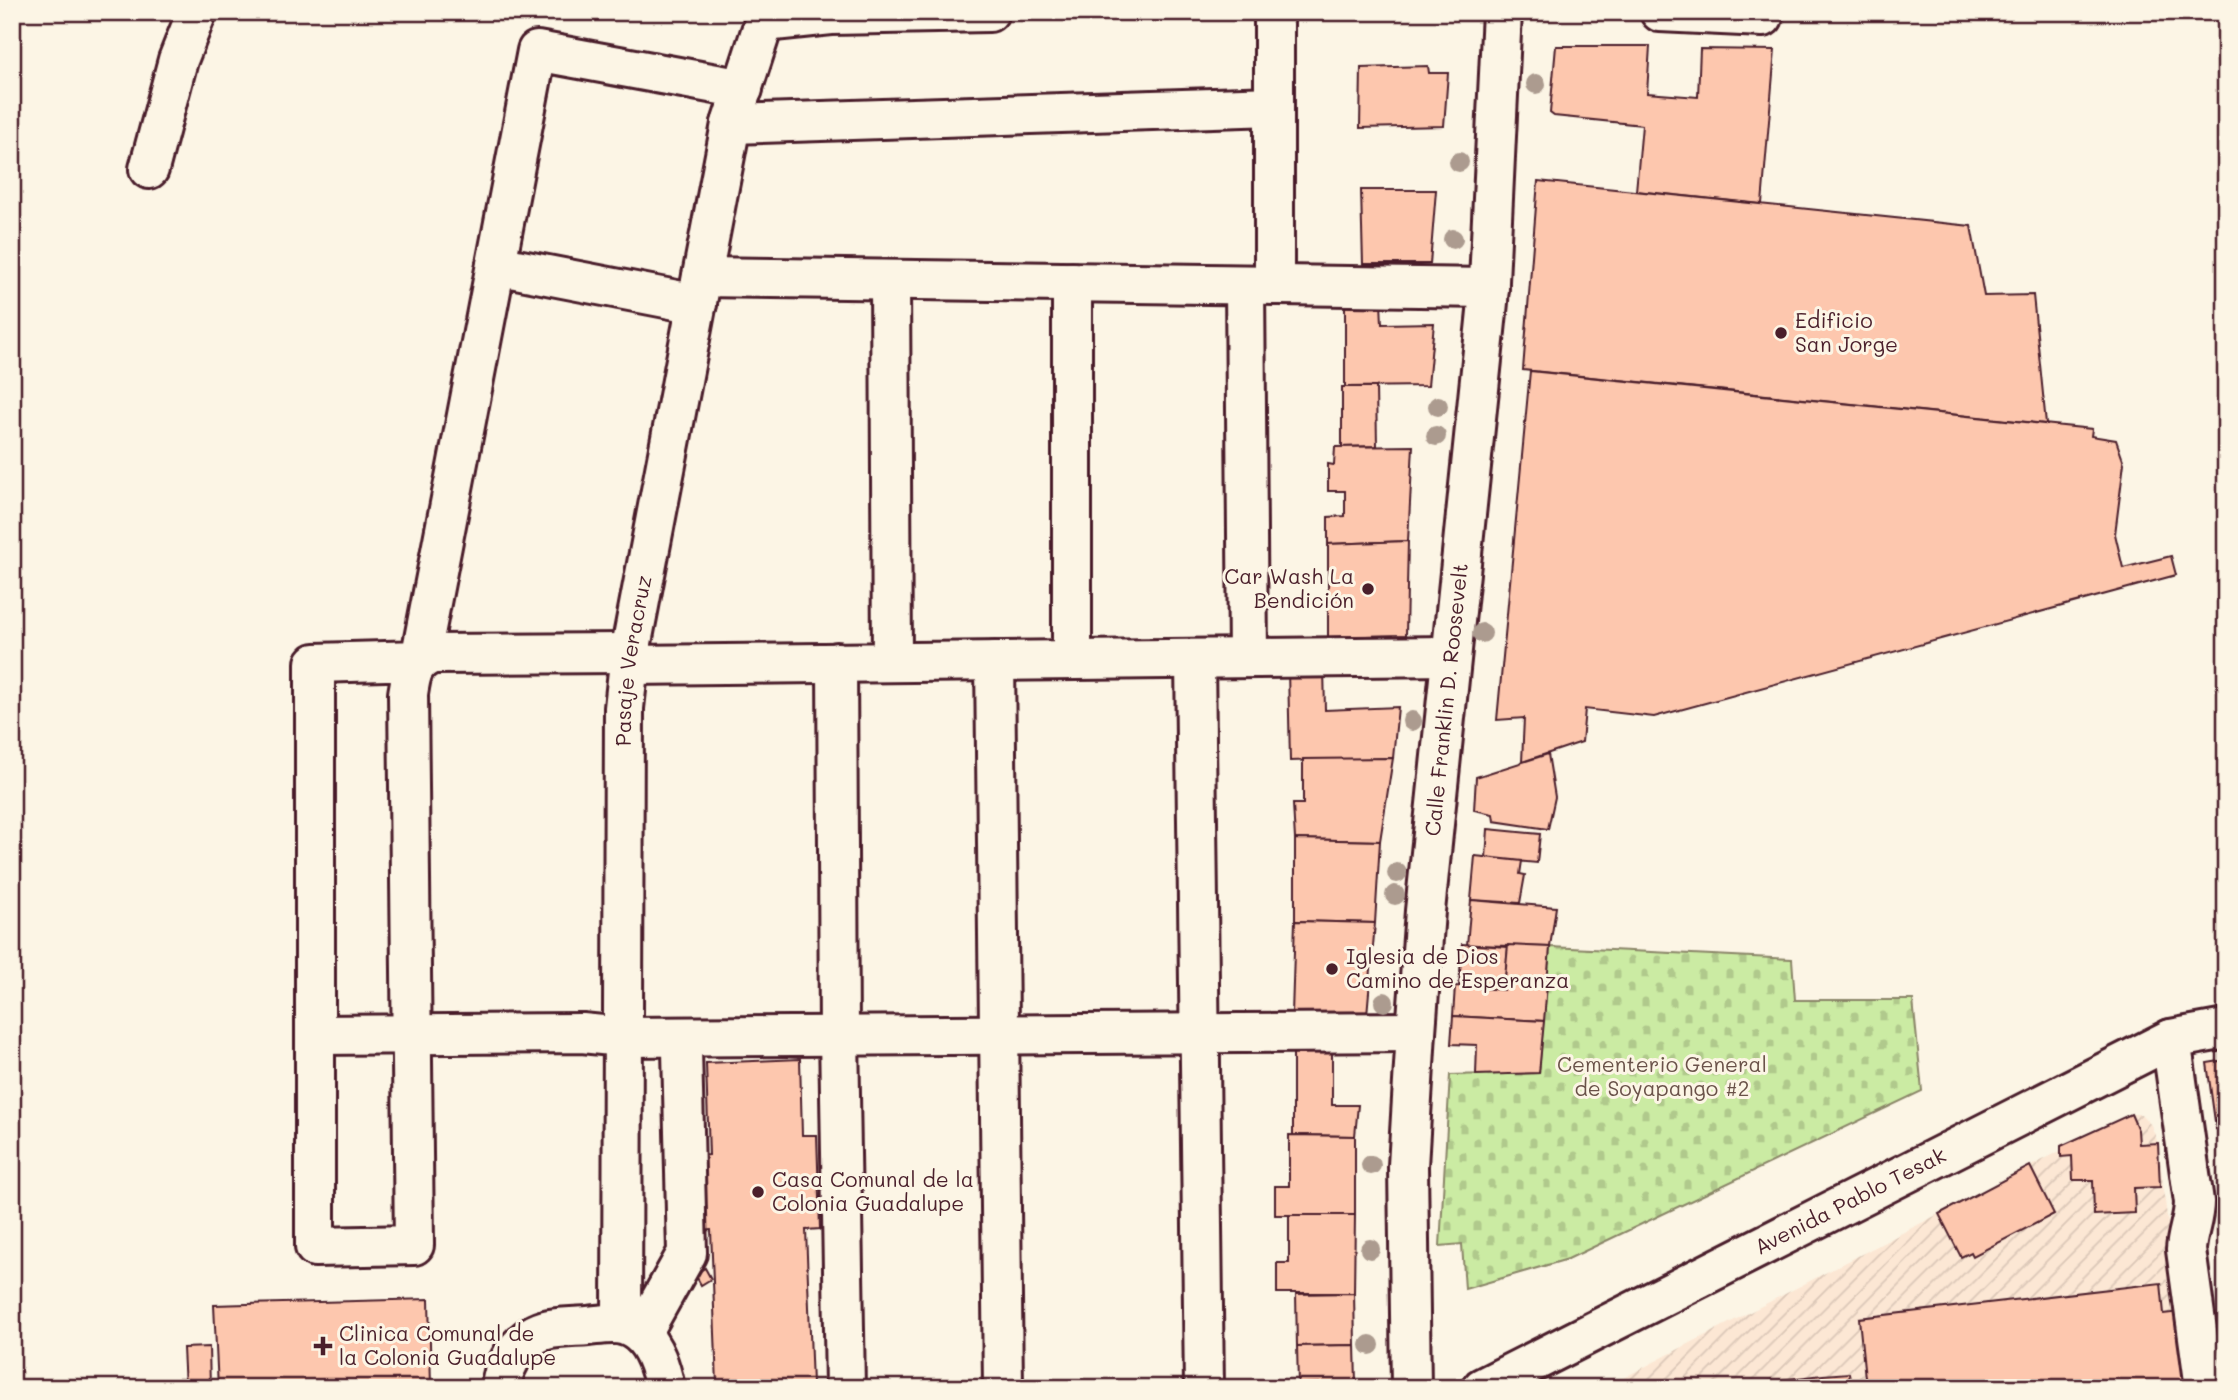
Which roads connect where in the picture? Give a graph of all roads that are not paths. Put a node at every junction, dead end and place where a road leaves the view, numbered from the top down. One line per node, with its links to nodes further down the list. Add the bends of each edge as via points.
1 (197, 12): 10 (street, via 178,60)
2 (989, 12): 6 (street)
3 (1274, 12): 8 (street)
4 (1502, 12): 15 (street, Calle Franklin D. Roosevelt)
5 (1660, 12): 7 (street)
6 (763, 17): 9 (street, Pasaje Veracruz)
7 (1763, 17)
8 (1274, 106): 9 (street); 14 (street)
9 (737, 107): 11 (street, via 537,51); 16 (street, Pasaje Veracruz)
10 (149, 169)
11 (496, 265): 16 (street); 21 (street)
12 (890, 280): 13 (street); 16 (street); 25 (street)
13 (1072, 282): 14 (street); 22 (street)
14 (1260, 285): 15 (street); 18 (street)
15 (1489, 288): 17 (street, Calle Franklin D. Roosevelt)
16 (699, 290): 19 (street, Pasaje Veracruz)
17 (1450, 656): 18 (street); 27 (street, Calle Franklin D. Roosevelt)
18 (1248, 658): 20 (street)
19 (629, 659): 21 (street, via 432,654); 24 (street); 33 (street, Pasaje Veracruz, via 624,708)
20 (1195, 659): 22 (street); 28 (street)
21 (420, 660): 29 (street, via 411,674 408,694); 30 (street, via 315,663)
22 (1072, 660): 23 (street)
23 (995, 661): 25 (street); 32 (street)
24 (837, 662): 25 (street); 31 (street)
25 (892, 662)
26 (2226, 1029): 34 (street, Avenida Pablo Tesak)
27 (1416, 1032): 28 (street); 42 (street, Calle Franklin D. Roosevelt, via 1408,1166)
28 (1200, 1033): 32 (street); 41 (street)
29 (411, 1034): 30 (street); 30 (street, via 414,1245 315,1247); 33 (street)
30 (315, 1035)
31 (839, 1035): 32 (street); 33 (street); 39 (street)
32 (999, 1035): 40 (street)
33 (622, 1037): 36 (street, Pasaje Veracruz)
34 (2171, 1039): 43 (street, Avenida Pablo Tesak); 44 (street, via 2194,1202 2186,1250)
35 (682, 1049): 36 (street, via 687,1253)
36 (631, 1329): 37 (street, via 547,1329 514,1352); 38 (street, via 658,1363)
37 (501, 1388)
38 (666, 1388)
39 (845, 1388)
40 (1003, 1388)
41 (1204, 1388)
42 (1411, 1388)
43 (1482, 1388)
44 (2206, 1388)

